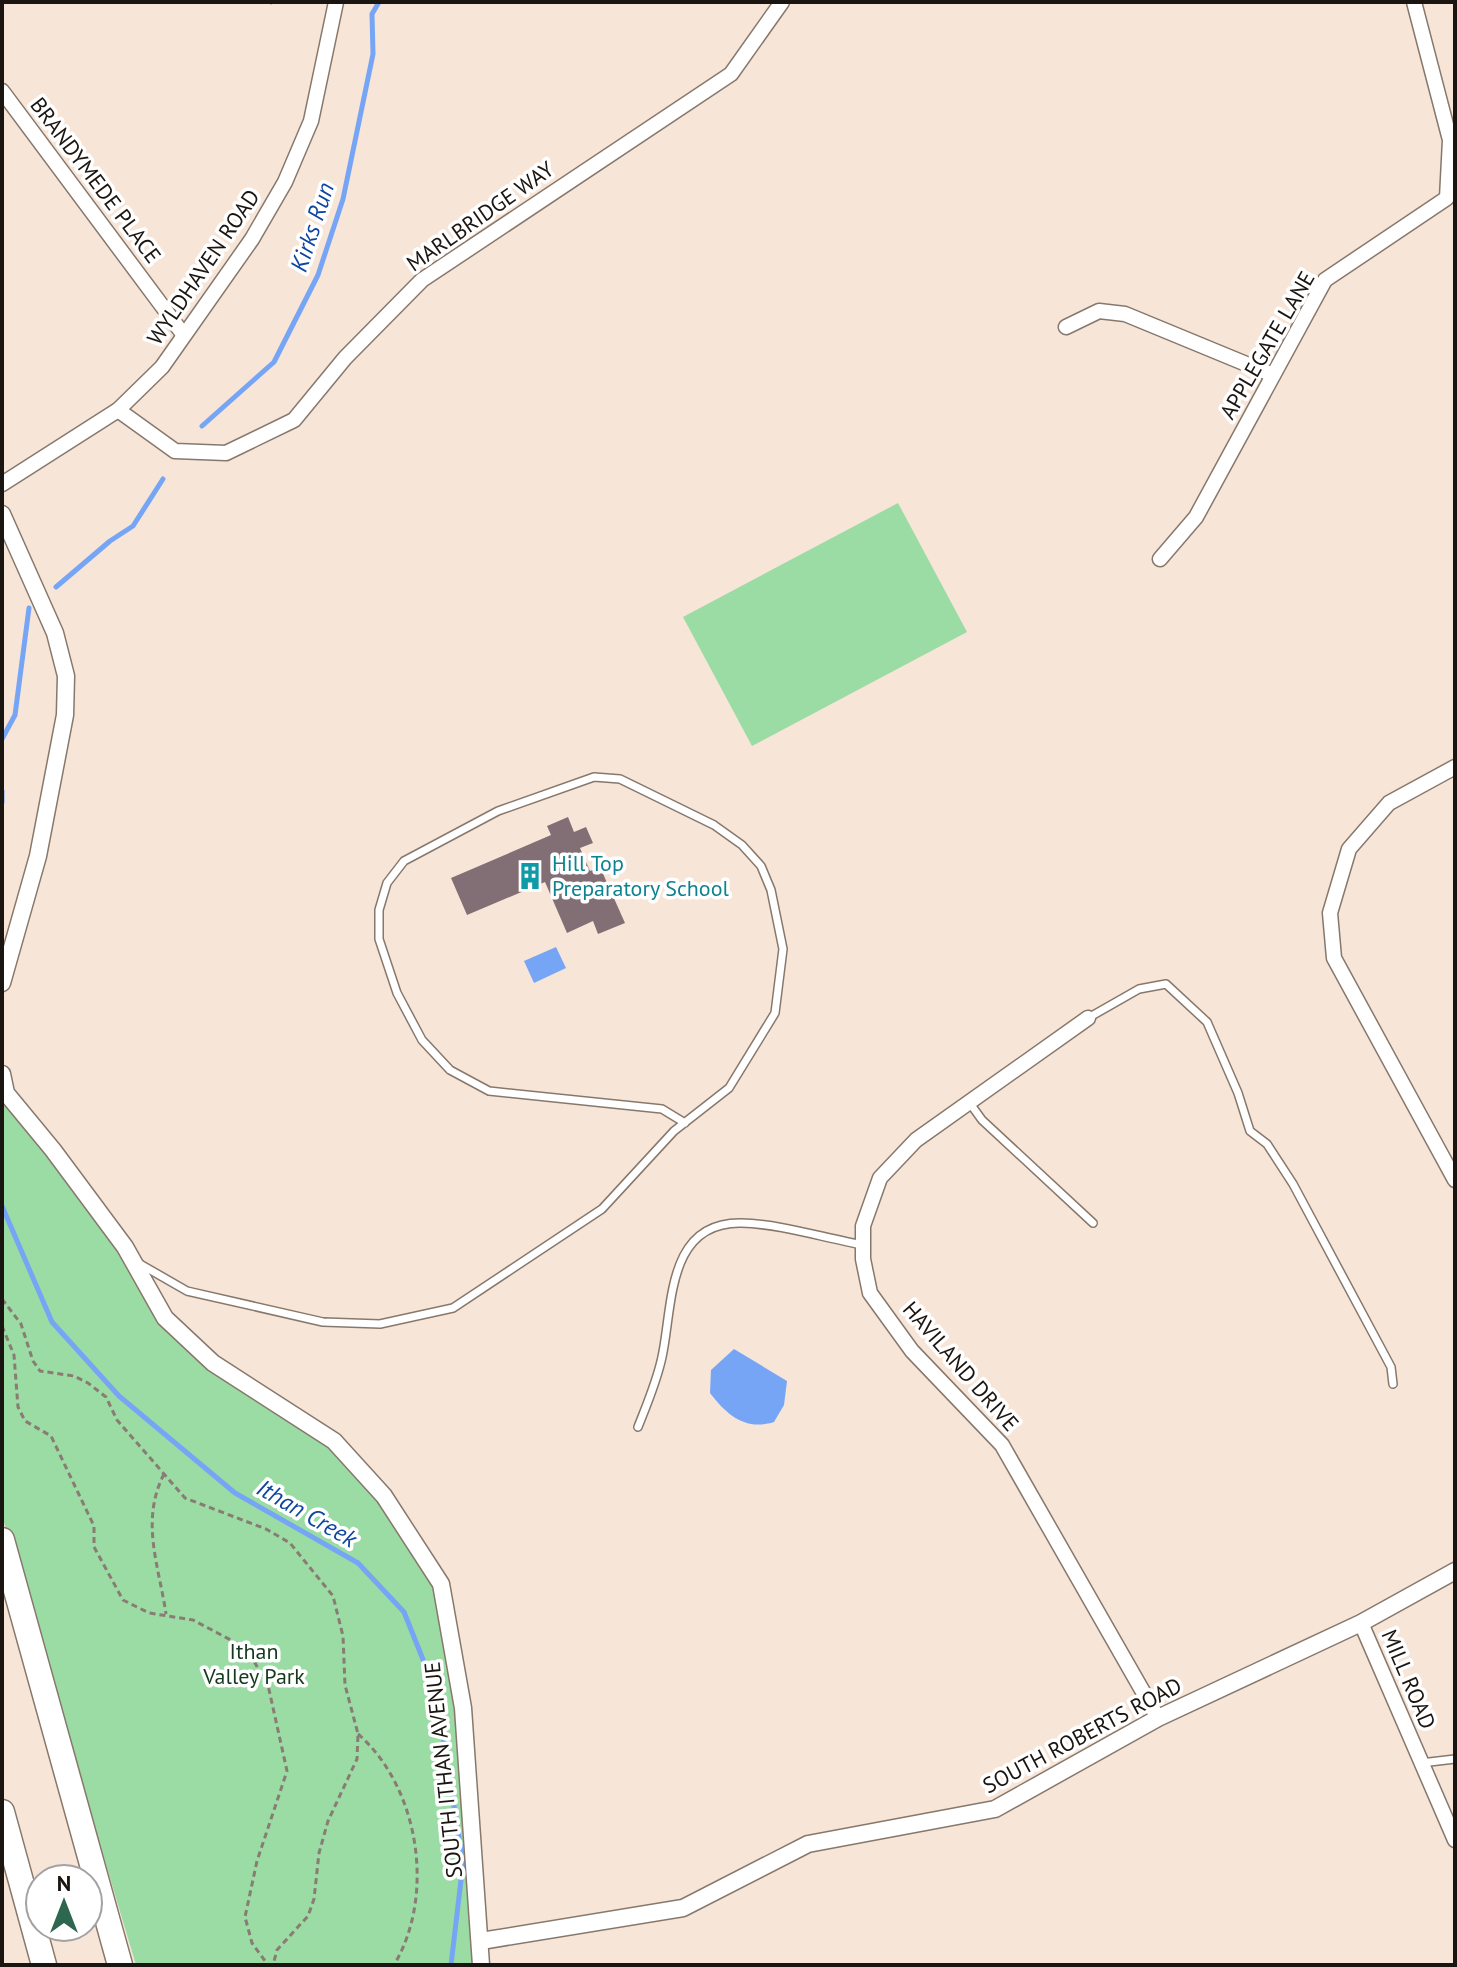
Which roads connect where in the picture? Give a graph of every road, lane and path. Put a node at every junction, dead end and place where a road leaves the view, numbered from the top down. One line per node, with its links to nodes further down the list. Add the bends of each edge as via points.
1 (336, 2): 6 (street, WYLDHAVEN ROAD, via 311,121 285,182 252,239)
2 (782, 2): 8 (street, MARLBRIDGE WAY, via 731,74 422,280 345,358 294,420 226,453 175,451)
3 (1414, 2): 7 (street, APPLEGATE LANE, via 1450,140 1447,198 1325,280)
4 (2, 91): 6 (street, BRANDYMEDE PLACE)
5 (1066, 327): 7 (street, via 1099,311 1125,314)
6 (183, 334): 8 (street, WYLDHAVEN ROAD, via 162,367)
7 (1273, 375): 11 (street, APPLEGATE LANE, via 1196,517)
8 (118, 410): 9 (street, WYLDHAVEN ROAD)
9 (2, 484)
10 (2, 514): 13 (street, via 55,633 66,676 65,715 38,856)
11 (1160, 559)
12 (1455, 767): 19 (street, via 1389,803 1349,849 1330,913 1334,958)
13 (2, 983)
14 (1088, 1018): 17 (street, HAVILAND DRIVE); 25 (lane, via 1139,989 1166,984 1207,1022 1250,1131 1267,1144 1329,1246 1391,1367)
15 (2, 1074): 16 (street, SOUTH ITHAN AVENUE)
16 (4, 1094): 22 (street, SOUTH ITHAN AVENUE, via 53,1150)
17 (968, 1101): 20 (lane); 21 (street, HAVILAND DRIVE, via 916,1140 880,1178 863,1226)
18 (685, 1123): 18 (lane, via 729,1088 775,1013 783,949 771,890 761,866 742,845 714,825 620,779 594,777 498,811 404,861 387,883 379,910 379,939 397,993 422,1040 450,1070 489,1091 662,1109); 22 (lane, via 602,1209 453,1308 380,1324 323,1322 187,1291)
19 (1455, 1180)
20 (1093, 1223)
21 (863, 1245): 26 (lane, via 740,1223 708,1231 677,1269 661,1361); 32 (street, HAVILAND DRIVE, via 870,1293 912,1351 1002,1445)
22 (131, 1258): 38 (street, SOUTH ITHAN AVENUE, via 165,1318 213,1363 334,1441 384,1496 441,1584 463,1708)
23 (2, 1299): 27 (path, via 21,1324 40,1371 74,1376 106,1397 117,1420)
24 (2, 1326): 30 (path, via 14,1355 18,1407 25,1421 51,1436 94,1526 94,1547 102,1564 123,1600)
25 (1393, 1384)
26 (638, 1427)
27 (164, 1474): 30 (path, via 154,1492 152,1532); 33 (path, via 185,1498 266,1529 290,1543 310,1565 333,1596 343,1636 345,1685)
28 (2, 1540): 40 (highway)
29 (1455, 1571): 31 (street, SOUTH ROBERTS ROAD)
30 (166, 1616): 41 (path, via 193,1620 246,1648 268,1685 287,1771 245,1917 252,1943)
31 (1361, 1623): 32 (street, SOUTH ROBERTS ROAD); 35 (street, MILL ROAD)
32 (1158, 1718): 38 (street, SOUTH ROBERTS ROAD, via 995,1809 808,1844 683,1908)
33 (358, 1734): 41 (path, via 357,1759 319,1853 308,1916); 42 (path, via 395,1776 410,1812 414,1906 409,1937)
34 (1455, 1759): 35 (lane)
35 (1421, 1763): 37 (street, MILL ROAD)
36 (2, 1812): 39 (highway)
37 (1455, 1840)
38 (481, 1941): 43 (street, SOUTH ITHAN AVENUE)
39 (44, 1965)
40 (120, 1965)
41 (270, 1965)
42 (394, 1965)
43 (481, 1965)

